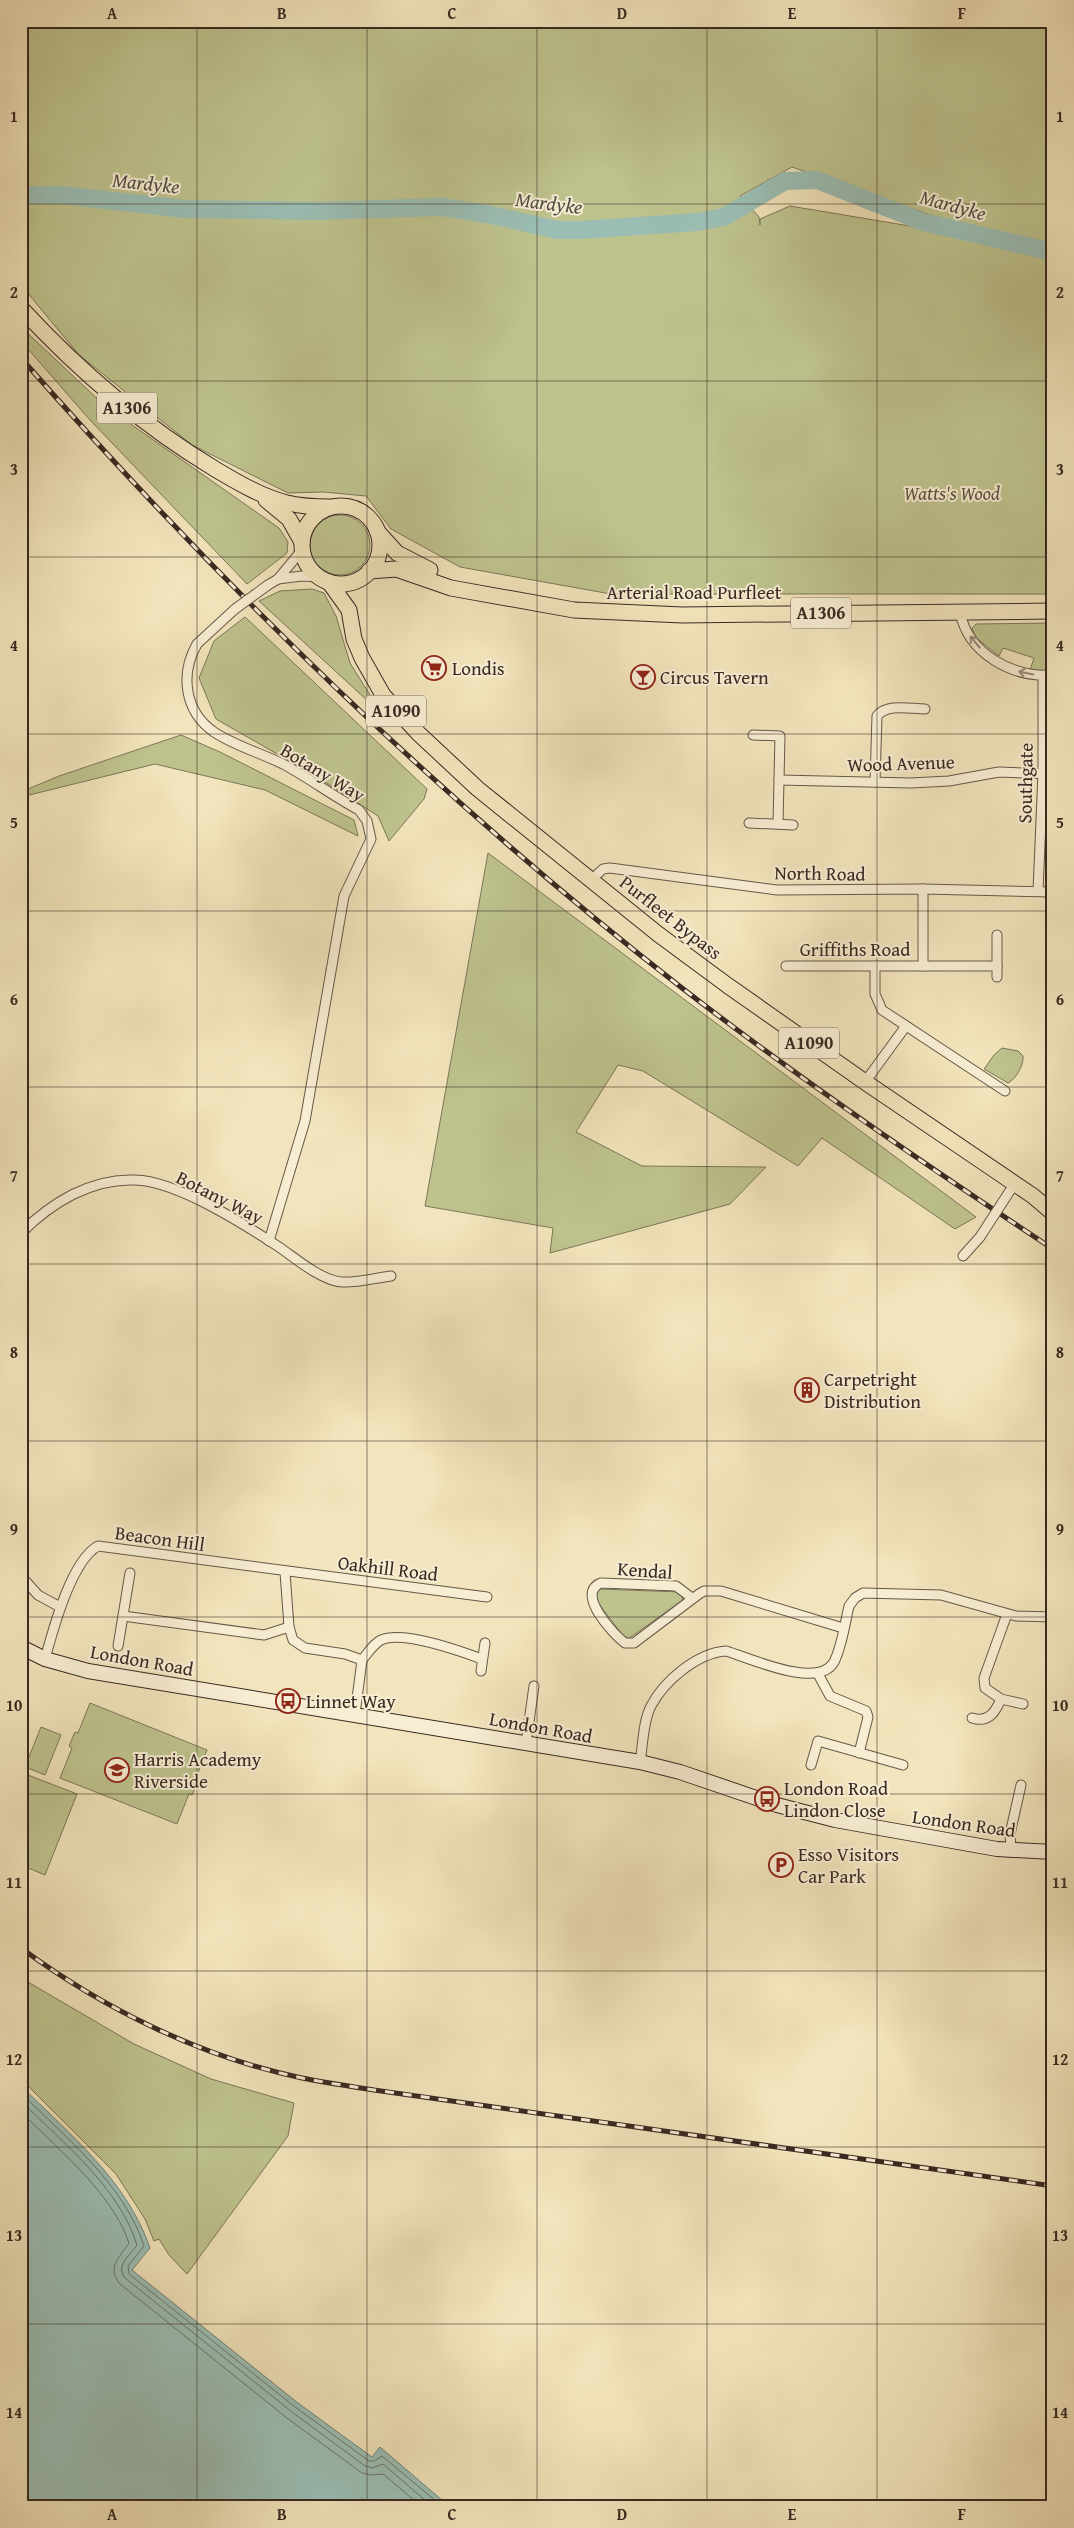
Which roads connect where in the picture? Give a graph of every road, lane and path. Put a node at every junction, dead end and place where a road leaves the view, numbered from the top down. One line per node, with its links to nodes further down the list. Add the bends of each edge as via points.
1 (21, 308): 2 (main road, A1306, via 86,376 168,439)
2 (248, 487): 3 (main road, A1306, via 286,502); 5 (main road, A1306, via 289,519)
3 (329, 507): 4 (main road, via 352,507 371,520); 5 (main road, via 313,517 303,533)
4 (376, 530): 6 (main road, via 379,551); 9 (main road, Arterial Road Purfleet / A1306, via 388,545 412,563)
5 (302, 546): 7 (street, Botany Way); 8 (main road, via 308,565)
6 (366, 574): 8 (main road, via 341,584); 9 (main road, Arterial Road Purfleet / A1306, via 396,569 451,588); 10 (main road)
7 (278, 579): 8 (street, Botany Way, via 302,576); 42 (street, Botany Way, bridge, via 235,609 197,644 189,662 188,699 214,732 284,765 359,810 367,821 371,839 344,896 304,1127)
8 (324, 579): 10 (main road, Purfleet Bypass / A1090)
9 (486, 594): 12 (main road, Arterial Road Purfleet / A1306, via 574,610 654,614)
10 (349, 610): 24 (main road, Purfleet Bypass / A1090, via 354,640 362,658 383,695 399,714 478,788)
11 (1053, 611): 12 (main road, Arterial Road Purfleet / A1306)
12 (960, 612): 14 (street, one-way to 12, via 1021,673 989,657 967,633)
13 (1053, 675): 14 (street)
14 (1043, 676): 17 (street, Southgate)
15 (925, 709): 20 (street, via 891,708 877,716)
16 (753, 735): 19 (street, via 780,736)
17 (1043, 773): 18 (street, Wood Avenue); 20 (street, Wood Avenue, via 999,772 949,781); 26 (street, Southgate)
18 (1053, 774)
19 (779, 780): 20 (street, Wood Avenue); 22 (street)
20 (875, 782)
21 (749, 823): 22 (street)
22 (778, 824): 23 (street)
23 (793, 825)
24 (592, 879): 25 (street, North Road, via 603,869 610,868 777,890); 35 (main road, Purfleet Bypass / A1090, via 658,934)
25 (923, 889): 26 (street, North Road); 31 (street, Griffiths Road)
26 (1038, 890): 27 (street, North Road)
27 (1053, 892)
28 (997, 935): 32 (street)
29 (786, 966): 30 (street, Griffiths Road)
30 (875, 966): 31 (street, Griffiths Road); 34 (street, via 875,994 882,1010)
31 (923, 966): 32 (street, Griffiths Road)
32 (997, 966): 33 (street)
33 (997, 977)
34 (906, 1026): 35 (street); 36 (street)
35 (865, 1082): 37 (main road, Purfleet Bypass / A1090)
36 (1005, 1091)
37 (1015, 1183): 38 (main road, Purfleet Bypass / A1090); 43 (street, bridge, via 980,1237)
38 (1033, 1196): 39 (main road, Purfleet Bypass / A1090); 40 (main road, Purfleet Bypass)
39 (1053, 1202)
40 (1053, 1212)
41 (21, 1233): 42 (street, Botany Way, via 35,1219 78,1190 109,1181 136,1180 159,1184 193,1197)
42 (269, 1241): 44 (street, Botany Way, via 317,1273 341,1282)
43 (963, 1256)
44 (391, 1276)
45 (285, 1572): 48 (street, Oakhill Road); 50 (street, Beacon Hill, via 98,1546 88,1551); 54 (street)
46 (130, 1573): 52 (street)
47 (21, 1576): 50 (street, via 38,1596)
48 (487, 1597)
49 (692, 1598): 49 (street, Kendal, via 630,1644 620,1639 592,1602 591,1594 596,1585 676,1586); 55 (street, Kendal, via 704,1591 721,1591)
50 (60, 1607): 59 (street, Beacon Hill)
51 (1007, 1614): 53 (street); 55 (street, via 948,1596 863,1593 849,1606); 65 (street, via 984,1678 985,1688)
52 (123, 1616): 54 (street, via 264,1635); 57 (street)
53 (1053, 1617)
54 (288, 1627): 61 (street, via 293,1640 305,1648)
55 (843, 1628): 63 (street, via 834,1662)
56 (485, 1643): 60 (street)
57 (118, 1646)
58 (21, 1647): 59 (street, London Road)
59 (45, 1659): 67 (street, London Road, via 88,1671)
60 (482, 1659): 61 (street, via 435,1643 399,1638 383,1639); 62 (street)
61 (362, 1660): 67 (street)
62 (481, 1672)
63 (818, 1674): 70 (street, via 830,1696 866,1712 868,1717); 71 (street, via 789,1671 726,1651 706,1656 667,1685 650,1707)
64 (534, 1686): 69 (street)
65 (1001, 1699): 66 (street); 68 (street, via 994,1714 988,1718)
66 (1023, 1704)
67 (355, 1714): 69 (street, London Road)
68 (972, 1718)
69 (526, 1743): 71 (street, London Road)
70 (859, 1753): 72 (street, via 818,1741); 73 (street)
71 (640, 1762): 75 (street, London Road, via 799,1812 924,1837)
72 (811, 1765)
73 (903, 1765)
74 (1021, 1785): 75 (street, via 1010,1834)
75 (1011, 1850): 76 (street, London Road)
76 (1053, 1852)

